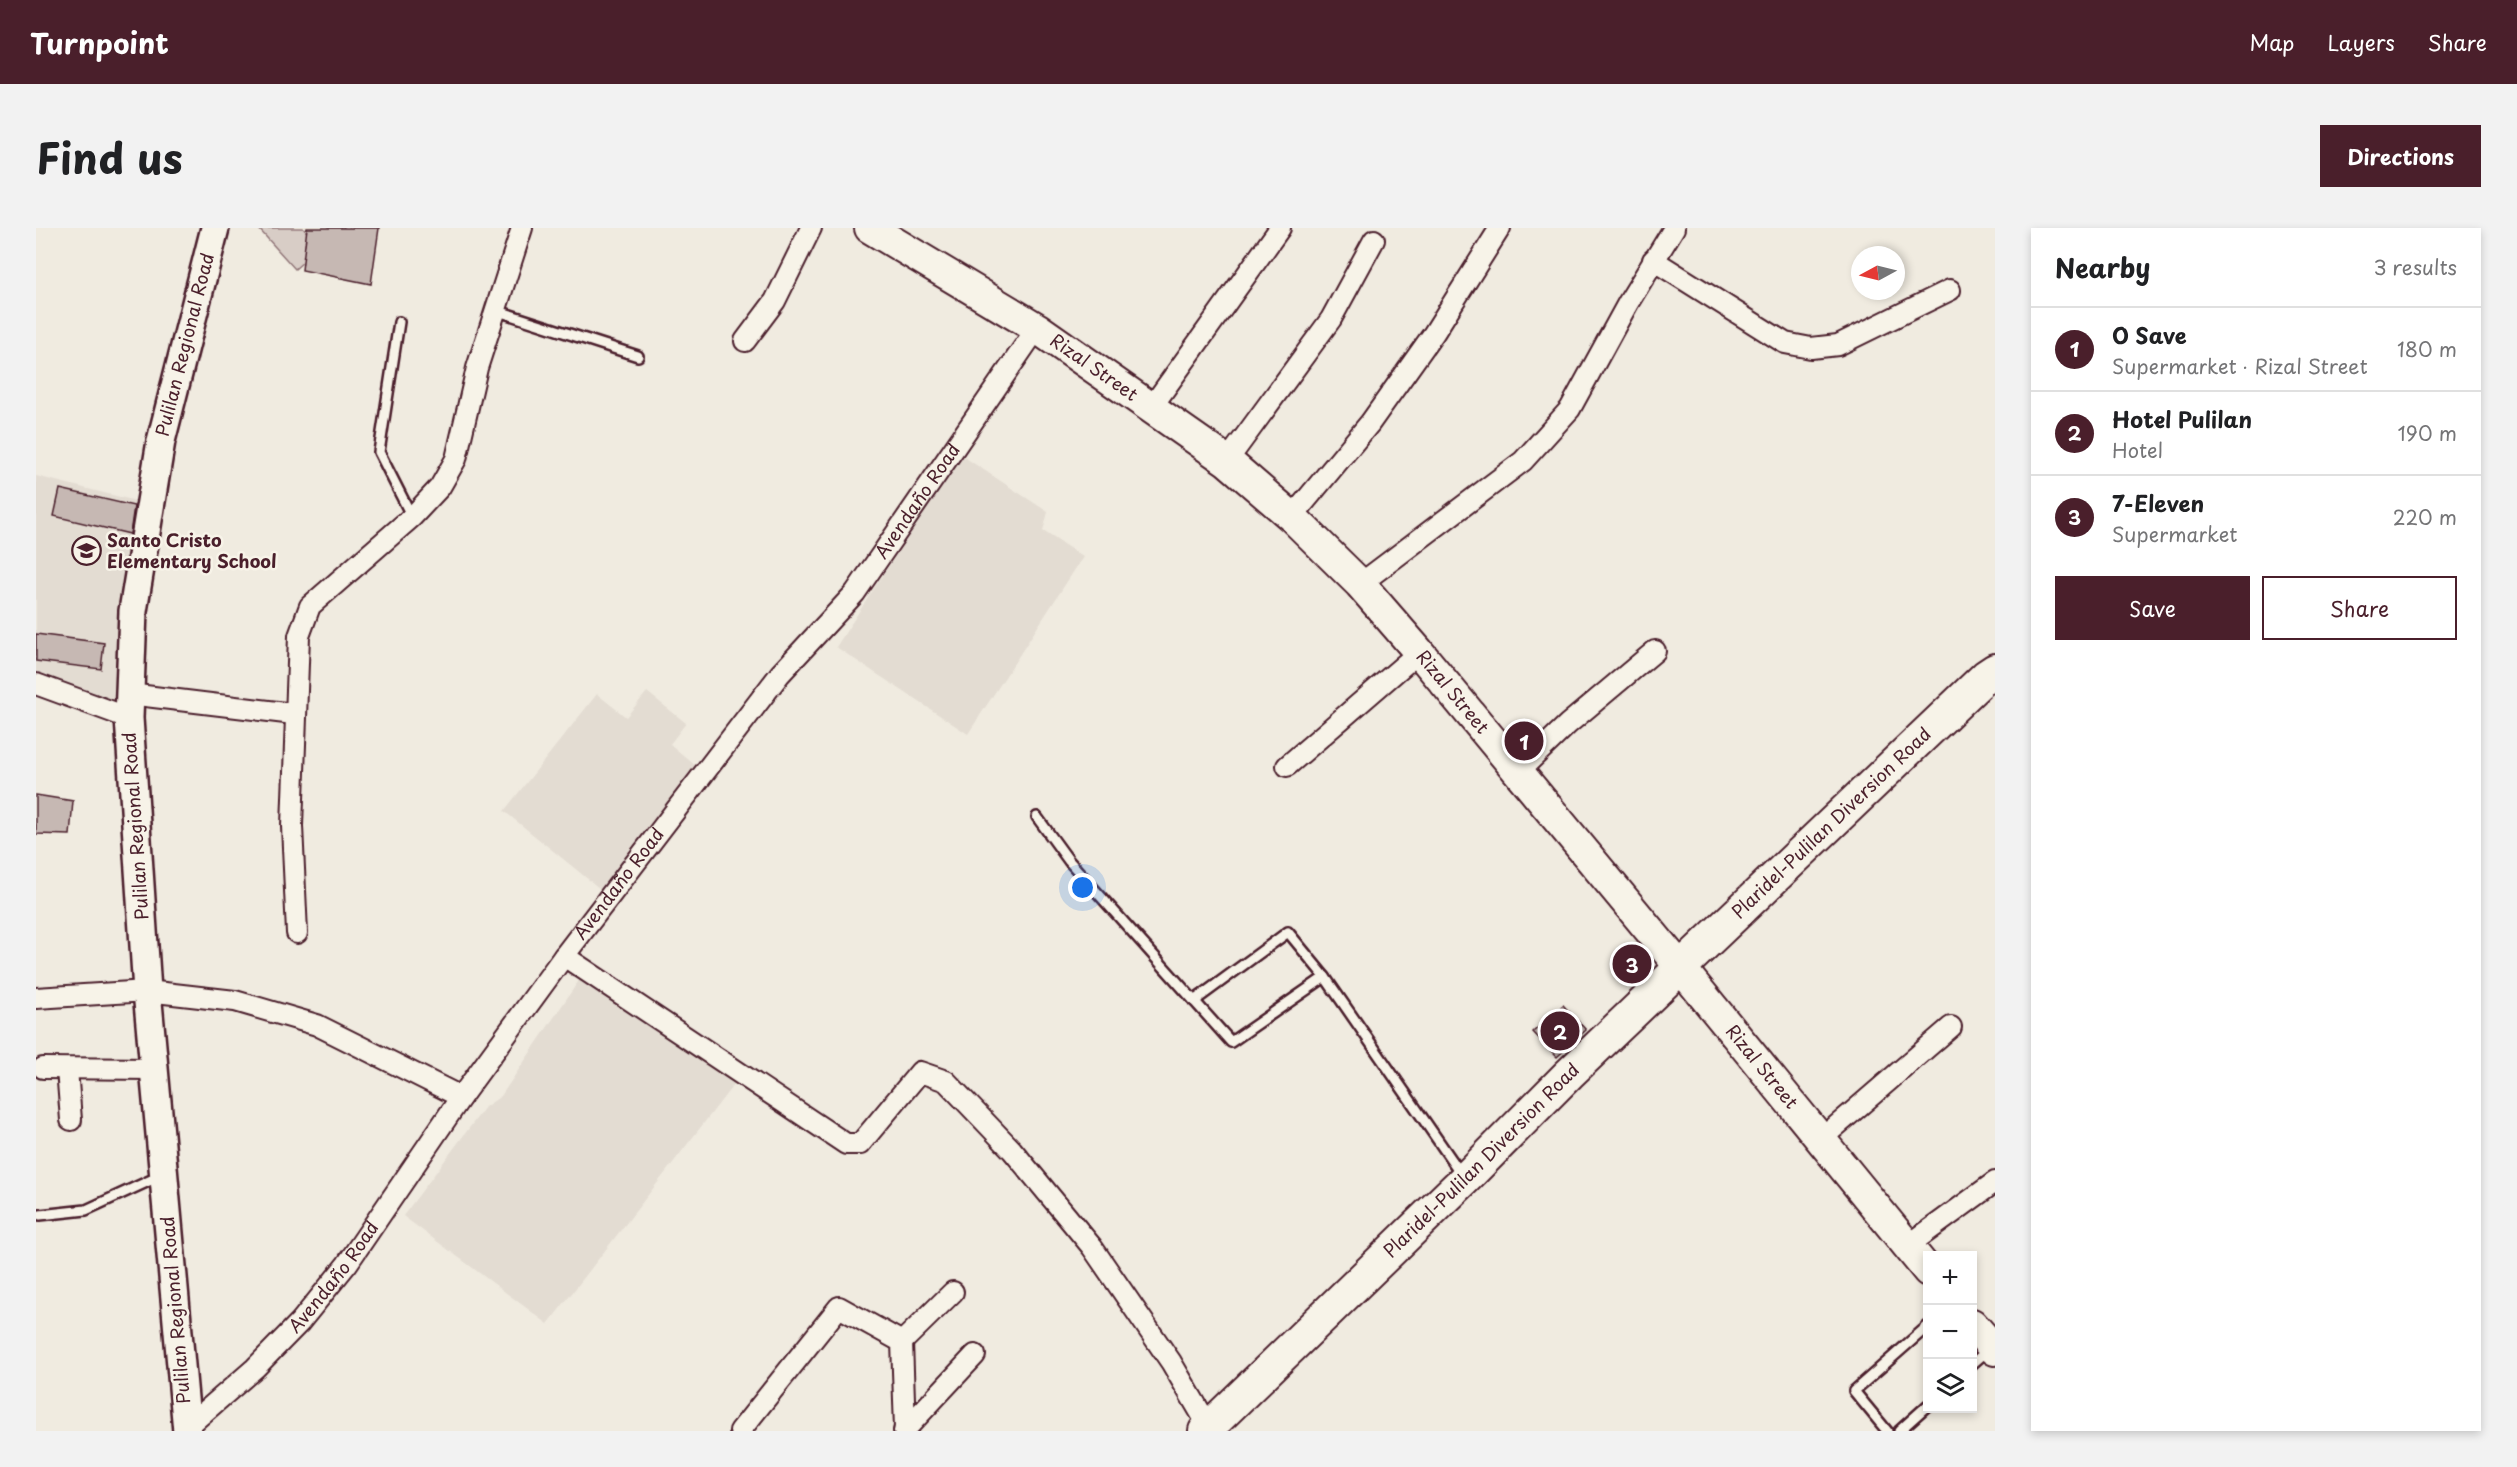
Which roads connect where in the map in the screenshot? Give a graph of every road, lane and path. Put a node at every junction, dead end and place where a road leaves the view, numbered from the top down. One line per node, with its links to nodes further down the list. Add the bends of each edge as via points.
1 (215, 228): 25 (main road, Pulilan Regional Road, via 161,441 133,611)
2 (522, 228): 11 (street)
3 (811, 228): 14 (street, via 775,301)
4 (870, 228): 13 (main road, Rizal Street)
5 (1280, 228): 16 (street)
6 (1500, 228): 19 (street, via 1434,333 1370,423)
7 (1674, 228): 9 (street)
8 (1374, 240): 17 (street, via 1331,319)
9 (1653, 260): 10 (street, via 1785,344 1811,348 1838,345); 20 (street, via 1570,409 1547,437 1523,461)
10 (1950, 290)
11 (495, 310): 15 (lane); 18 (street, via 456,459 440,487)
12 (399, 322): 18 (lane, via 379,452)
13 (1037, 328): 16 (main road, Rizal Street); 31 (street, Avendaño Road, via 855,592 780,674)
14 (745, 341)
15 (638, 356)
16 (1151, 408): 17 (main road, Rizal Street)
17 (1227, 461): 19 (main road, Rizal Street)
18 (412, 517): 26 (street, via 310,606 299,636)
19 (1292, 517): 20 (main road, Rizal Street)
20 (1360, 584): 22 (main road, Rizal Street)
21 (1655, 651): 28 (street)
22 (1419, 652): 27 (street); 28 (main road, Rizal Street)
23 (1995, 670): 32 (highway, Plaridel-Pulilan Diversion Road)
24 (36, 684): 25 (street)
25 (129, 706): 26 (street); 34 (main road, Pulilan Regional Road)
26 (294, 714): 30 (street, via 292,826)
27 (1287, 766)
28 (1519, 771): 32 (main road, Rizal Street)
29 (1037, 817): 36 (lane, via 1069,861)
30 (297, 933)
31 (564, 956): 41 (street, Avendaño Road); 59 (street, via 846,1144 860,1144 920,1072 946,1081 1012,1150 1092,1247 1171,1362)
32 (1680, 967): 43 (main road, Rizal Street); 45 (highway, Plaridel-Pulilan Diversion Road)
33 (1325, 977): 36 (lane, via 1231,1042); 36 (lane, via 1288,932); 45 (lane)
34 (147, 992): 35 (street); 40 (main road, Pulilan Regional Road); 41 (street, via 235,1002 317,1025)
35 (36, 998)
36 (1194, 1001)
37 (1951, 1027): 43 (street)
38 (43, 1068): 39 (street)
39 (67, 1069): 40 (street); 42 (street)
40 (154, 1070): 44 (main road, Pulilan Regional Road)
41 (461, 1097): 57 (street, Avendaño Road, via 347,1264 300,1322)
42 (71, 1120)
43 (1820, 1140): 48 (main road, Rizal Street)
44 (164, 1173): 47 (lane, via 86,1210); 57 (main road, Pulilan Regional Road)
45 (1465, 1179): 59 (highway, Plaridel-Pulilan Diversion Road)
46 (1995, 1182): 48 (street)
47 (40, 1215)
48 (1906, 1246): 49 (main road, Rizal Street)
49 (1923, 1265)
50 (953, 1292): 53 (street)
51 (1923, 1330): 61 (lane, via 1854,1391)
52 (1977, 1334): 54 (main road)
53 (902, 1342): 58 (street); 60 (street, via 839,1307)
54 (1986, 1353)
55 (975, 1354): 58 (street)
56 (1923, 1409): 62 (lane)
57 (183, 1430)
58 (905, 1430)
59 (1209, 1430)
60 (741, 1431)
61 (1887, 1431)
62 (1899, 1431)

